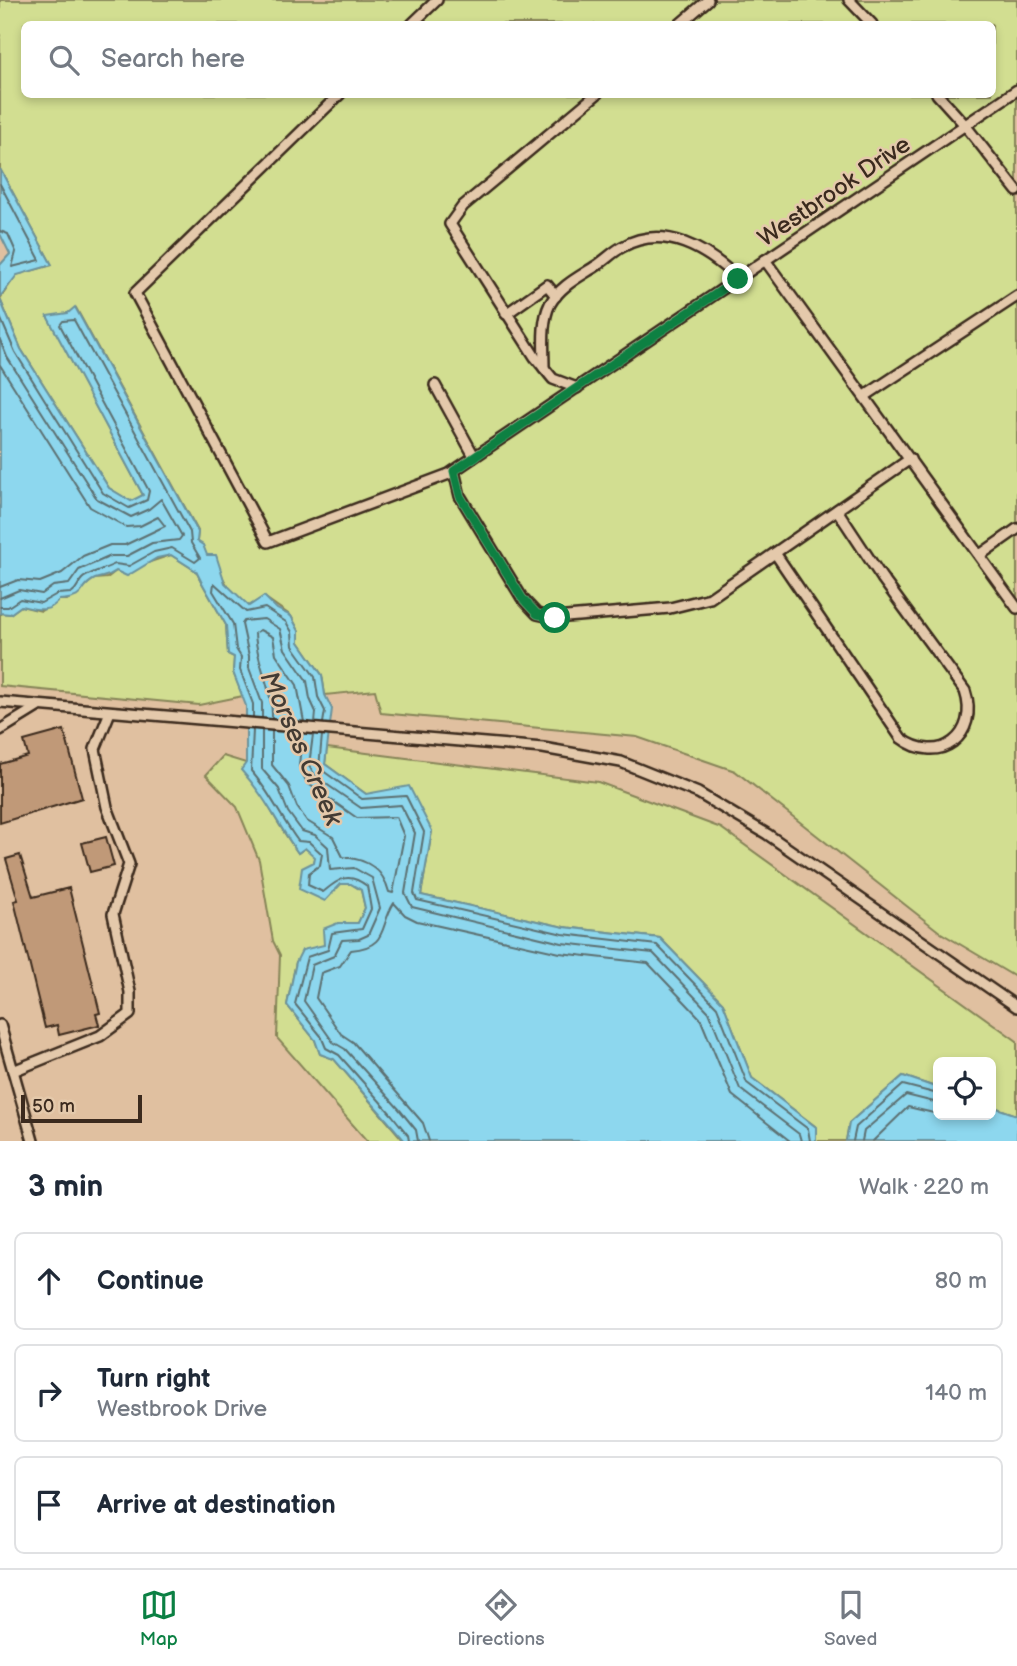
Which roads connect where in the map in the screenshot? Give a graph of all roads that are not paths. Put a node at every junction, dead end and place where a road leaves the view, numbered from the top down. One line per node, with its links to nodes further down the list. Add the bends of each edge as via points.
1 (437, 0): 4 (lane)
2 (708, 0): 5 (lane)
3 (849, 0): 6 (lane)
4 (415, 21)
5 (684, 21)
6 (869, 21)
7 (1017, 90): 11 (lane, Westbrook Drive)
8 (336, 98): 24 (lane, Westbrook Drive, via 135,293 268,542)
9 (592, 98): 17 (lane, via 463,206 450,224)
10 (941, 98): 11 (lane)
11 (965, 125): 12 (lane); 13 (lane, Westbrook Drive)
12 (1017, 191)
13 (765, 260): 14 (lane, Westbrook Drive); 21 (lane)
14 (738, 279): 15 (lane, via 701,249 672,238 644,239 622,247); 20 (lane, Westbrook Drive)
15 (556, 296): 17 (lane, via 547,285); 18 (lane, via 549,305)
16 (1017, 296): 21 (lane)
17 (506, 314): 18 (lane)
18 (544, 368): 20 (lane, via 553,379)
19 (435, 385): 22 (lane)
20 (577, 387): 22 (lane, Westbrook Drive)
21 (865, 396): 23 (lane)
22 (474, 456): 24 (lane, Westbrook Drive)
23 (910, 459): 25 (lane); 28 (lane)
24 (454, 471): 27 (lane, via 460,496 522,598 546,617 683,606 723,592)
25 (837, 510): 27 (lane); 27 (lane, via 965,691 970,703 968,719 950,744 924,750 901,738)
26 (1017, 530): 28 (lane)
27 (775, 553)
28 (980, 555): 29 (lane)
29 (1017, 607)
30 (0, 702): 31 (lane)
31 (39, 706): 32 (lane); 33 (lane)
32 (110, 712): 34 (lane, via 583,753 659,775 766,834); 36 (lane, via 94,749 107,807 129,864 113,914 130,992 130,1014 100,1036)
33 (0, 730)
34 (1017, 1007)
35 (0, 1025): 36 (lane)
36 (13, 1071): 37 (lane)
37 (33, 1141)

